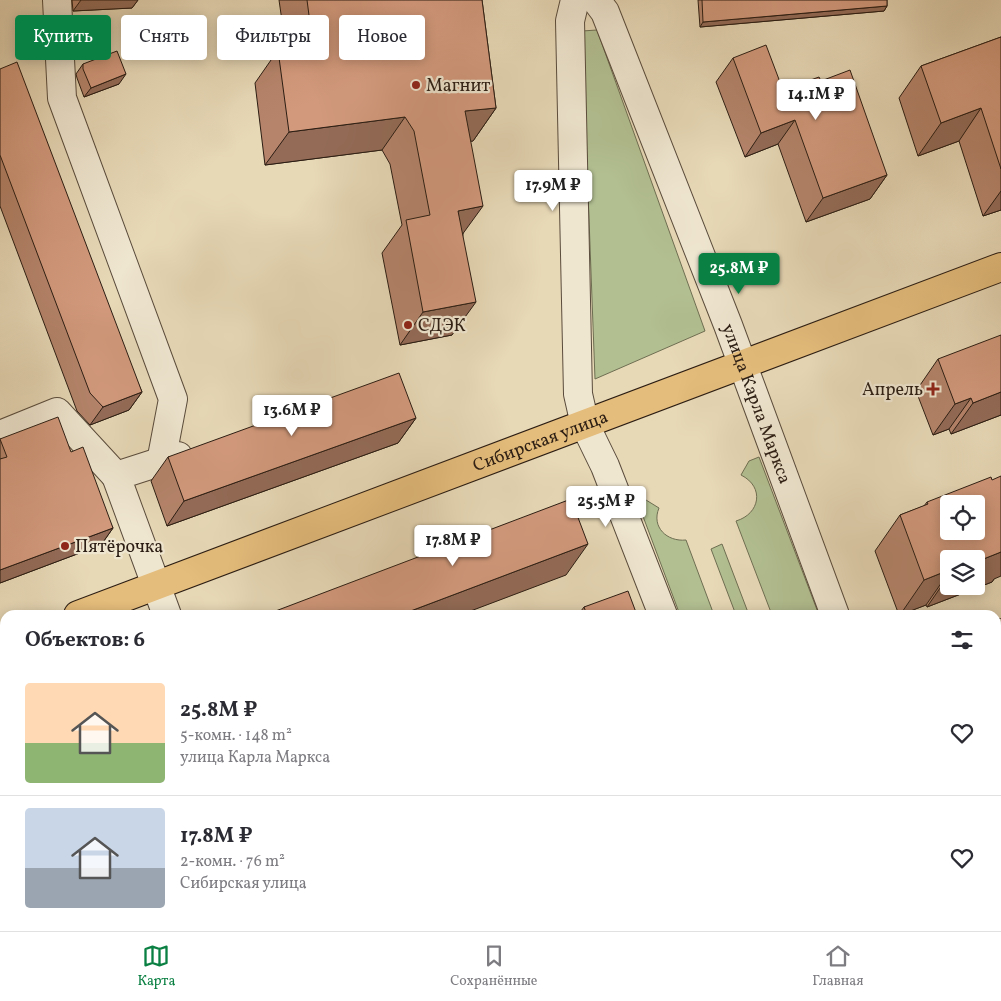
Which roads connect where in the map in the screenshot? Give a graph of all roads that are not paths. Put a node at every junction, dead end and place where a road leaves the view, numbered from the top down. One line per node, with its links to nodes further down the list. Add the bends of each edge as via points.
1 (57, 0): 9 (street, via 62,98 173,399)
2 (576, 0): 6 (street, via 570,21 578,394)
3 (596, 0): 5 (street, улица Карла Маркса, via 605,12)
4 (1001, 267): 5 (main road, Сибирская улица)
5 (742, 365): 6 (main road, Сибирская улица); 15 (street, улица Карла Маркса)
6 (585, 425): 11 (main road, Сибирская улица); 14 (street, via 605,466)
7 (0, 435): 10 (street, via 57,412)
8 (198, 449): 9 (street)
9 (161, 462): 10 (street)
10 (116, 476): 11 (street)
11 (157, 586): 12 (main road, Сибирская улица); 13 (street)
12 (92, 610)
13 (165, 610)
14 (661, 610)
15 (833, 610)

